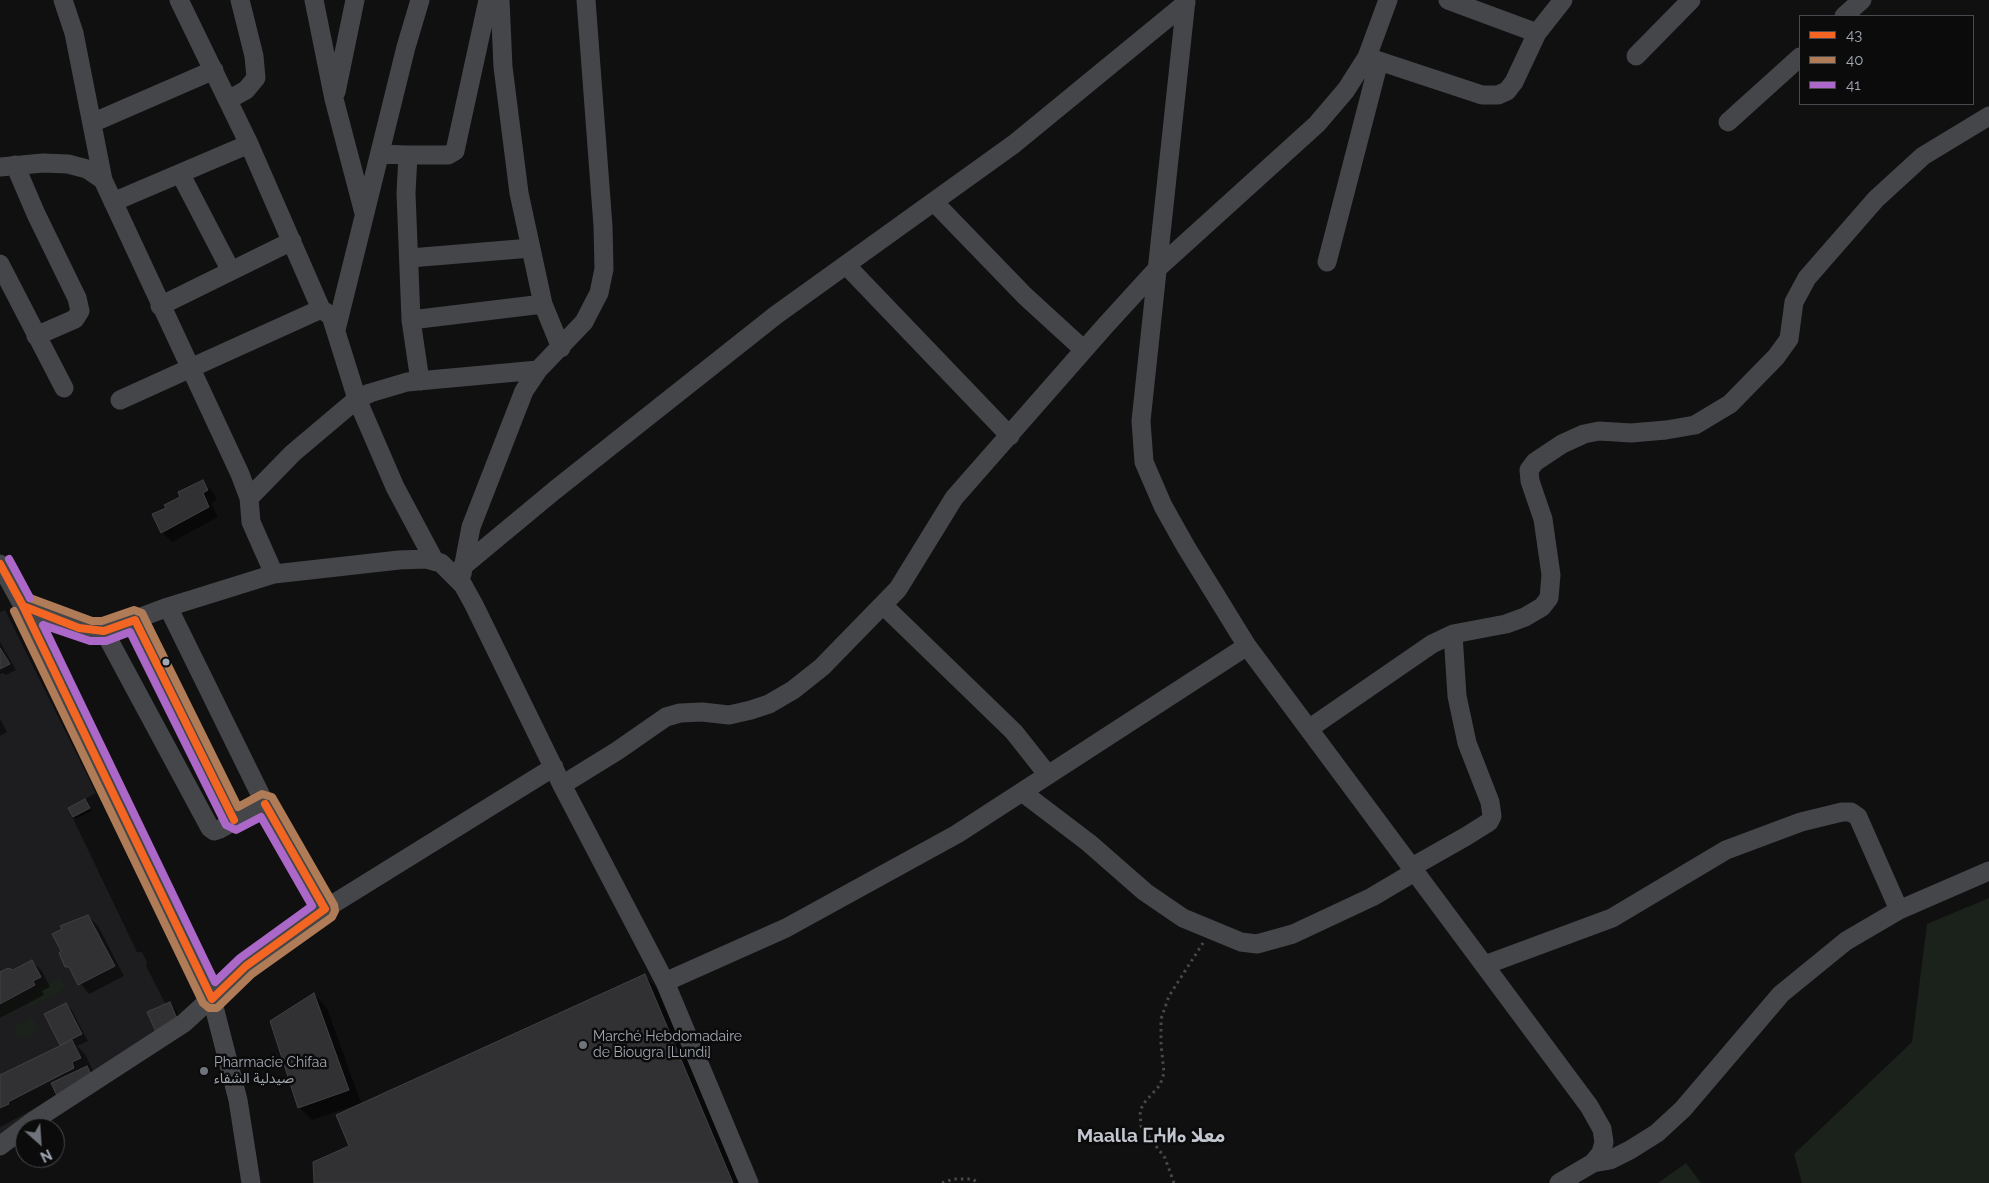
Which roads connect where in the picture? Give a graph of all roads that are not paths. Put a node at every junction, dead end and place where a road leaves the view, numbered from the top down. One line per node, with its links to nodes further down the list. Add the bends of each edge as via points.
1 (62, 0): 26 (street, via 74,33)
2 (180, 0): 21 (street)
3 (240, 0): 23 (street, via 256,78 246,90)
4 (314, 0): 22 (street)
5 (356, 0): 22 (street)
6 (420, 0): 28 (street)
7 (488, 0): 29 (street, via 455,151 448,155)
8 (500, 0): 37 (street, via 511,142)
9 (586, 0): 50 (street, via 604,269 599,293 584,322)
10 (1388, 0): 20 (street)
11 (1563, 0): 17 (street)
12 (1691, 0): 18 (street)
13 (1862, 0): 16 (street)
14 (1186, 1): 34 (street, via 1014,144); 41 (street)
15 (1455, 1): 17 (street)
16 (1845, 15)
17 (1537, 33): 20 (street, via 1514,82 1507,91 1498,95 1482,95)
18 (1636, 56)
19 (1799, 57): 25 (street)
20 (1373, 59): 39 (street); 41 (street, via 1317,124)
21 (214, 70): 23 (street); 26 (street)
22 (334, 99): 35 (street)
23 (228, 100): 27 (street)
24 (1989, 116): 70 (street, via 1923,156 1870,205 1799,290 1788,339 1776,357 1730,404 1695,424 1666,430 1584,434 1535,462 1529,470 1530,481 1549,550 1549,598 1542,608 1525,617)
25 (1728, 122)
26 (92, 123): 32 (street)
27 (249, 144): 31 (street); 36 (street)
28 (380, 154): 29 (street); 35 (street)
29 (408, 155): 38 (street, via 406,193)
30 (8, 166): 32 (street, via 68,164 87,169); 49 (street, via 36,214 80,311 68,323)
31 (181, 175): 33 (street); 43 (street)
32 (103, 180): 33 (street)
33 (113, 202): 45 (street)
34 (934, 202): 40 (street); 51 (street, via 1025,296)
35 (364, 214): 48 (street)
36 (292, 241): 43 (street); 46 (street)
37 (530, 248): 38 (street); 44 (street)
38 (410, 258): 47 (street)
39 (1327, 262)
40 (846, 265): 58 (street); 63 (street, via 687,384)
41 (1158, 268): 51 (street); 71 (street, via 1141,421 1144,462 1168,514)
42 (1, 269): 49 (street)
43 (231, 271): 45 (street)
44 (543, 304): 47 (street); 50 (street)
45 (160, 306): 52 (street)
46 (321, 309): 48 (street, via 331,316); 52 (street)
47 (411, 320): 54 (street)
48 (336, 330): 56 (street)
49 (36, 336): 55 (street)
50 (561, 348): 53 (street)
51 (1084, 350): 58 (street)
52 (190, 369): 57 (street); 59 (street)
53 (538, 370): 54 (street); 63 (street, via 514,414 472,527)
54 (420, 381): 56 (street, via 390,386)
55 (64, 388)
56 (357, 399): 59 (street, via 293,453); 60 (street, via 395,487)
57 (120, 400)
58 (1010, 436): 65 (street, via 954,498 898,589)
59 (249, 498): 62 (street, via 251,522)
60 (434, 560): 62 (street, via 399,560); 63 (street)
61 (0, 564): 64 (street)
62 (274, 574): 67 (street)
63 (462, 577): 73 (street)
64 (6, 590): 66 (street)
65 (883, 605): 74 (street, via 1014,732); 75 (street, via 822,667 769,704 730,715 680,712 666,716)
66 (23, 606): 69 (street, via 79,628); 85 (street)
67 (168, 607): 68 (street); 77 (street)
68 (135, 620): 69 (street); 78 (street)
69 (104, 631): 78 (street, via 210,828 220,830)
70 (1453, 634): 72 (street, via 1432,644); 79 (street, via 1457,696 1465,734 1492,816 1489,822)
71 (1247, 646): 72 (street); 74 (street)
72 (1310, 728): 79 (street)
73 (554, 767): 75 (street); 81 (street)
74 (1048, 774): 76 (street)
75 (562, 785): 84 (street)
76 (1022, 792): 79 (street, via 1089,843 1145,892 1183,918 1241,942 1257,944 1270,941 1334,915); 84 (street, via 871,883 786,928)
77 (265, 804): 78 (street); 81 (street)
78 (234, 820)
79 (1414, 869): 83 (street)
80 (1989, 871): 82 (street)
81 (325, 909): 85 (street, via 246,966)
82 (1899, 910): 83 (street, via 1858,817 1851,812 1842,812 1802,822 1726,850 1612,918); 87 (street, via 1846,941 1781,994 1683,1109 1657,1133 1610,1160)
83 (1486, 965): 87 (street, via 1590,1106 1602,1129 1604,1142 1602,1153)
84 (665, 982): 89 (street)
85 (212, 999): 86 (street, via 184,1023); 88 (street, via 238,1100)
86 (0, 1146)
87 (1593, 1164): 90 (street)
88 (251, 1183)
89 (749, 1183)
90 (1559, 1183)

